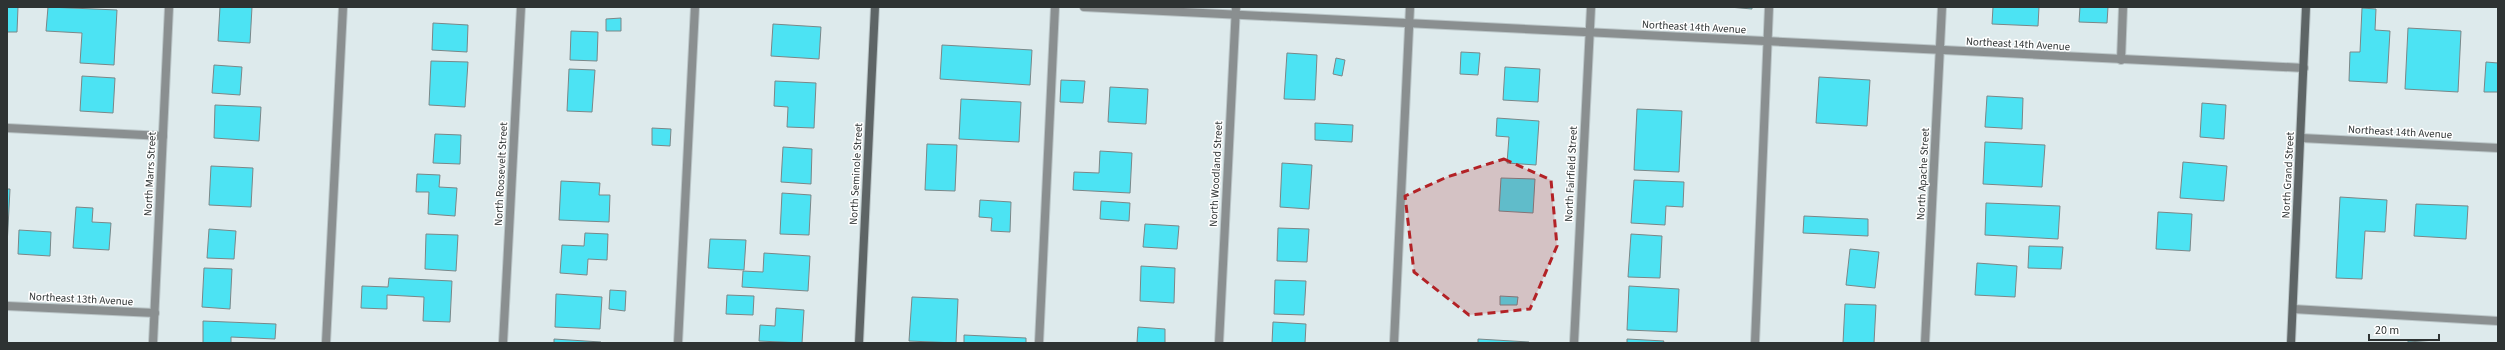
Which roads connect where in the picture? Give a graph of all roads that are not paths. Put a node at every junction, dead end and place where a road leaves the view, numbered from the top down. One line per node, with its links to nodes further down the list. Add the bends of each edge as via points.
1 (169, 7): 22 (street, North Marrs Street)
2 (343, 7): 30 (street)
3 (521, 7): 31 (street, North Roosevelt Street)
4 (695, 7): 32 (street)
5 (875, 7): 33 (main road, North Seminole Street)
6 (1055, 7): 34 (street)
7 (1084, 7): 14 (street, Northeast 14th Avenue)
8 (1410, 7): 15 (street)
9 (1591, 7): 16 (street, North Fairfield Street)
10 (1769, 7): 17 (street)
11 (1942, 7): 18 (street, North Apache Street)
12 (2123, 7): 19 (street)
13 (2306, 7): 20 (main road, North Grand Street)
14 (1236, 11): 15 (street, Northeast 14th Avenue); 35 (street, North Woodland Street)
15 (1409, 24): 16 (street, Northeast 14th Avenue); 36 (street)
16 (1589, 32): 17 (street, Northeast 14th Avenue); 37 (street, North Fairfield Street)
17 (1767, 42): 18 (street, Northeast 14th Avenue); 38 (street)
18 (1940, 51): 19 (street, Northeast 14th Avenue); 39 (street, North Apache Street)
19 (2121, 60): 20 (street, Northeast 14th Avenue)
20 (2304, 68): 23 (main road, North Grand Street)
21 (7, 128): 22 (street)
22 (163, 136): 27 (street, North Marrs Street)
23 (2301, 138): 24 (street, Northeast 14th Avenue); 26 (main road, North Grand Street)
24 (2498, 148)
25 (7, 306): 27 (street, Northeast 13th Avenue)
26 (2293, 310): 28 (street); 40 (main road, North Grand Street)
27 (155, 314): 29 (street, North Marrs Street)
28 (2498, 321)
29 (153, 343)
30 (326, 343)
31 (503, 343)
32 (678, 343)
33 (859, 343)
34 (1039, 343)
35 (1219, 343)
36 (1394, 343)
37 (1574, 343)
38 (1755, 343)
39 (1925, 343)
40 (2291, 343)

